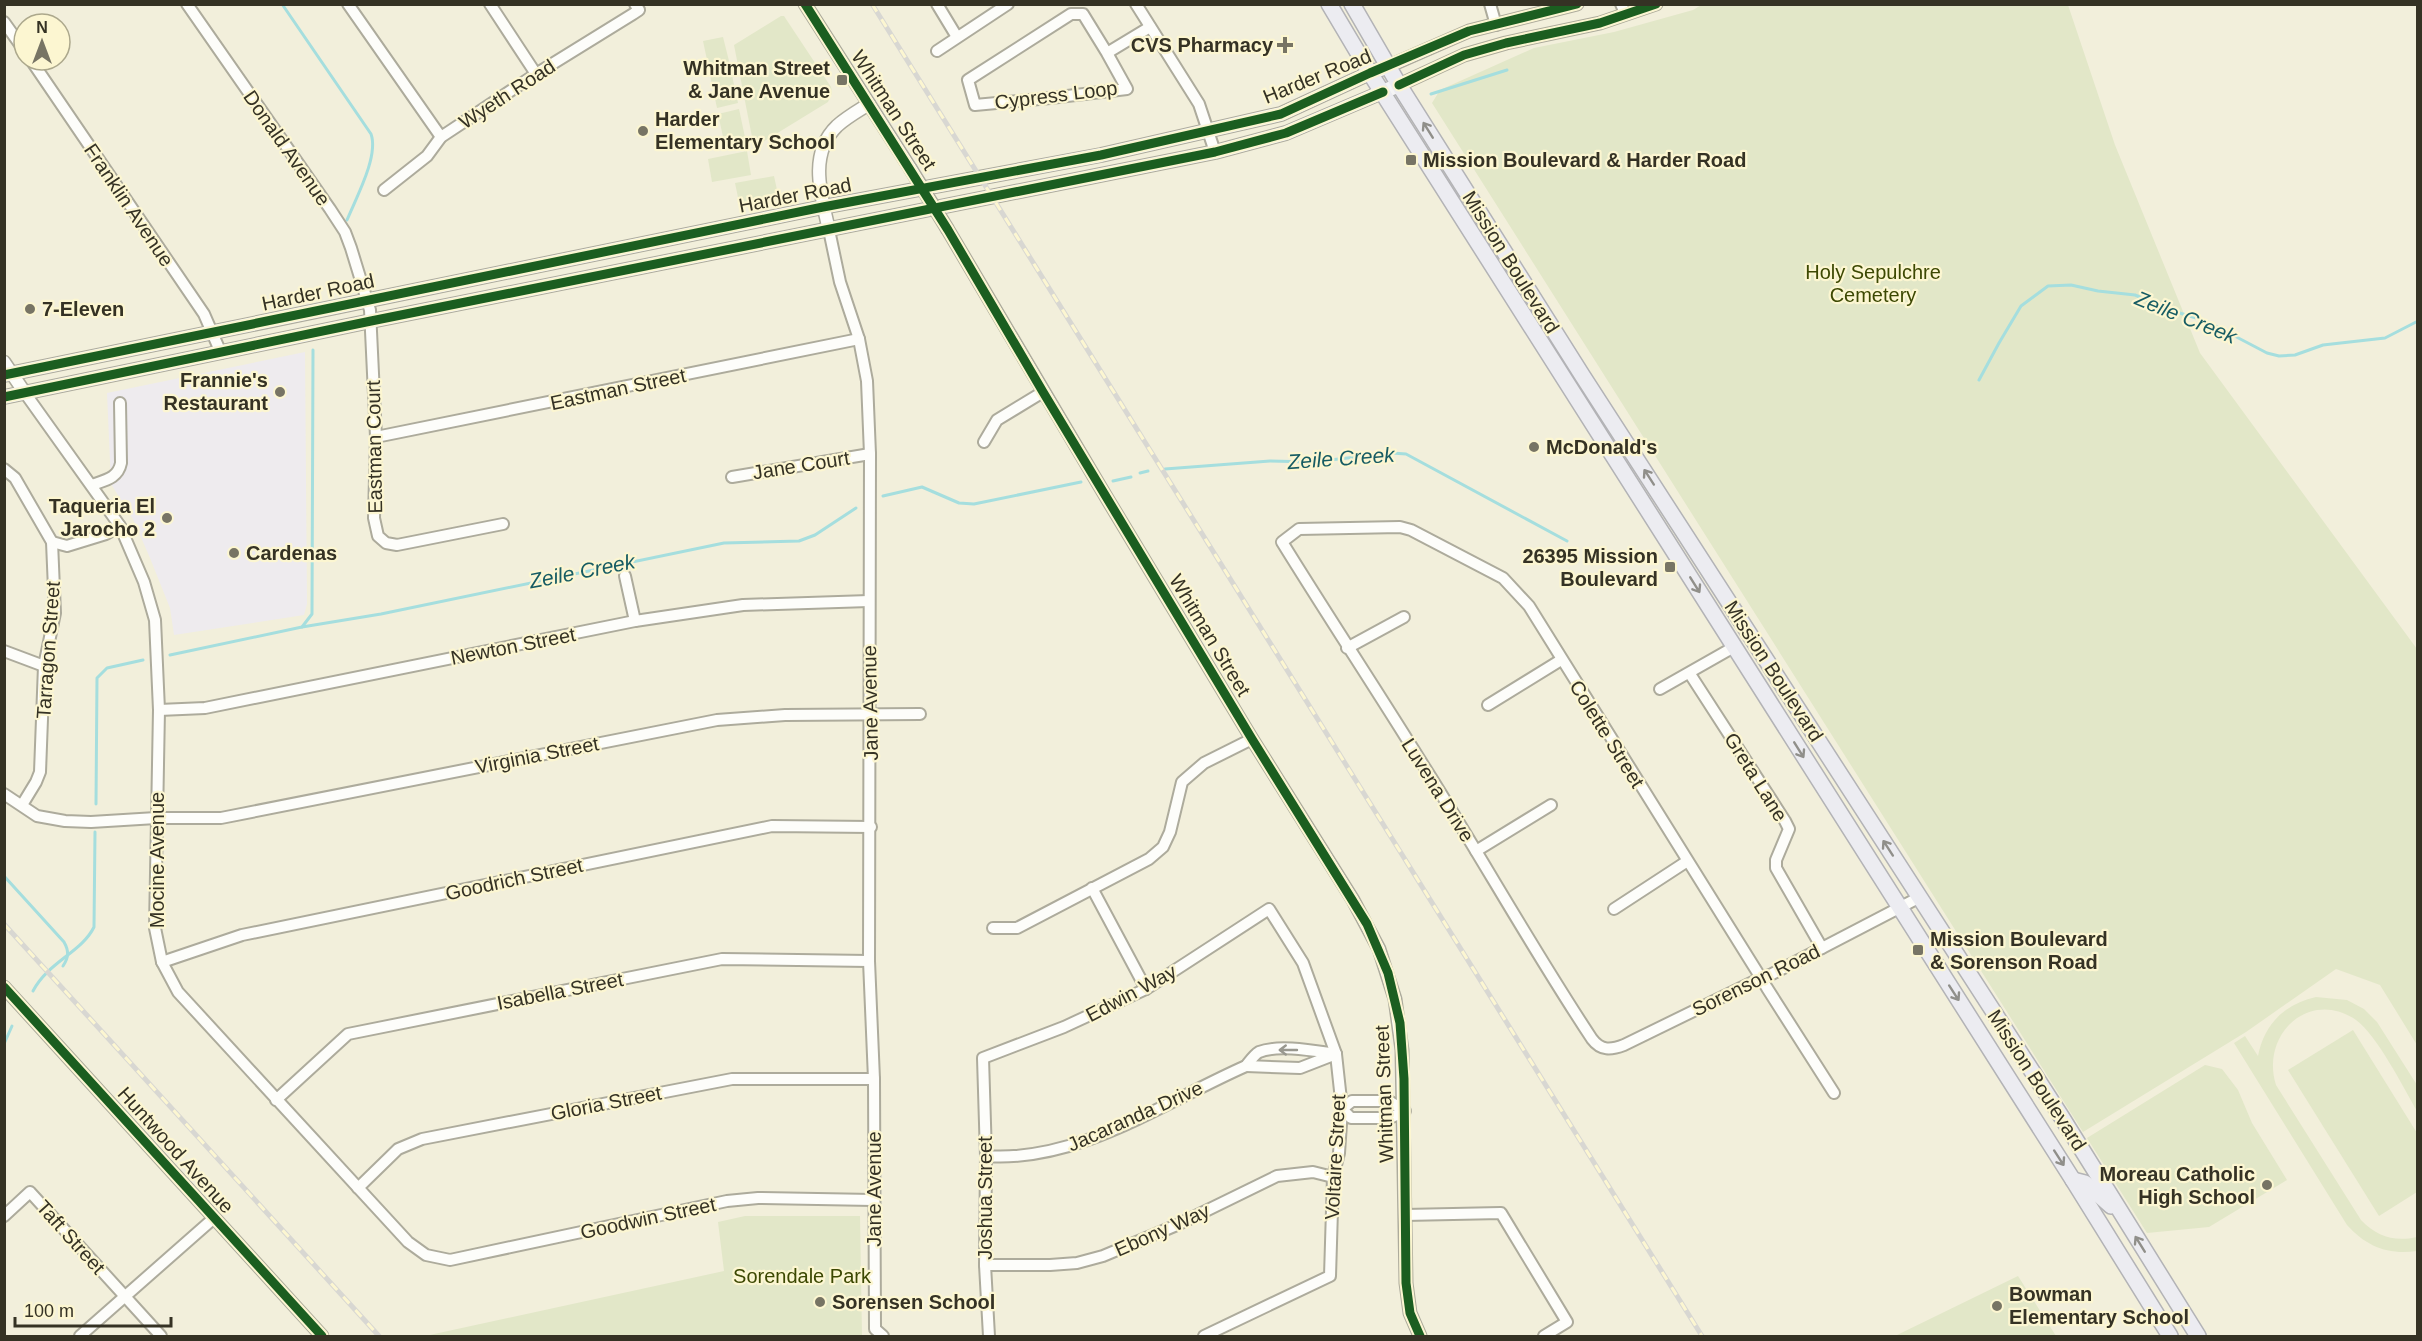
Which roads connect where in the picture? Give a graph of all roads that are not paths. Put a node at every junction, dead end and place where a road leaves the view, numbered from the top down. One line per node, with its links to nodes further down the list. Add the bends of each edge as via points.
1 (187, 4): 34 (street, Donald Avenue, via 338,220 351,248)
2 (348, 4): 29 (street)
3 (490, 4): 24 (street)
4 (805, 4): 27 (street, Whitman Street)
5 (937, 4): 18 (street)
6 (1008, 4): 18 (street)
7 (1136, 4): 17 (street)
8 (1329, 4): 23 (main road, Mission Boulevard)
9 (1353, 4): 21 (main road, Mission Boulevard)
10 (1490, 4): 16 (street)
11 (1577, 4): 16 (street, Harder Road)
12 (1656, 4): 15 (street, Harder Road)
13 (637, 7): 24 (street, Wyeth Road)
14 (1080, 9): 20 (street, Cypress Loop); 20 (street, Cypress Loop, via 968,80 975,105 1127,88)
15 (1623, 9): 25 (street, Harder Road, via 1600,23 1464,55)
16 (1496, 25): 21 (street, Harder Road, via 1460,34)
17 (1150, 27): 20 (street, Cypress Loop); 28 (street, via 1199,104)
18 (957, 38): 19 (street)
19 (937, 51)
20 (1107, 52)
21 (1389, 66): 23 (main road, Harder Road); 25 (main road, Mission Boulevard)
22 (39, 72): 36 (street, Franklin Avenue, via 204,314)
23 (1370, 73): 26 (main road, Mission Boulevard); 28 (main road, Harder Road, via 1281,114)
24 (536, 74): 29 (street, Wyeth Road)
25 (1399, 85): 26 (main road, Harder Road); 45 (main road, Mission Boulevard, one-way to 25)
26 (1383, 92): 30 (main road, Harder Road, via 1286,133); 40 (main road, Mission Boulevard)
27 (868, 104): 32 (street, Jane Avenue, via 838,125 822,148 819,171); 41 (street, Whitman Street, bridge)
28 (1208, 131): 30 (street); 32 (main road, Harder Road)
29 (441, 137): 31 (street, Wyeth Road, via 427,156)
30 (1215, 152): 33 (main road, Harder Road)
31 (384, 190)
32 (824, 207): 33 (street, Jane Avenue); 34 (main road, Harder Road)
33 (829, 230): 35 (main road, Harder Road); 37 (street, Jane Avenue, via 840,282)
34 (366, 301): 35 (street, Eastman Court); 36 (main road, Harder Road)
35 (371, 321): 38 (main road, Harder Road); 46 (street, Eastman Court)
36 (212, 333): 38 (street, Franklin Avenue); 39 (main road, Harder Road)
37 (859, 339): 46 (street, Eastman Street); 48 (street, Jane Avenue, via 867,381)
38 (221, 353): 42 (main road, Harder Road)
39 (7, 370): 42 (street)
40 (1563, 376): 45 (main road, via 1574,379 1595,412); 60 (main road, Mission Boulevard, one-way to 60)
41 (1043, 392): 47 (street, via 997,420); 71 (street, Whitman Street)
42 (25, 393): 43 (main road, Harder Road); 51 (street, Mocine Avenue)
43 (4, 397)
44 (120, 403): 51 (street, via 119,471)
45 (1616, 426): 80 (main road, Mission Boulevard, one-way to 45)
46 (376, 437): 52 (street, Eastman Court, via 374,518 378,536 386,543 419,541)
47 (984, 442)
48 (870, 454): 50 (street, Jane Court); 57 (street, Jane Avenue)
49 (4, 469): 54 (street, Tarragon Street, via 15,478)
50 (732, 477)
51 (92, 485): 53 (street, Mocine Avenue)
52 (503, 524)
53 (120, 526): 54 (street, via 67,546); 68 (street, Mocine Avenue, via 155,620)
54 (52, 542): 64 (street, Tarragon Street, via 55,613)
55 (1282, 542): 61 (street, Luvena Drive); 63 (street, Colette Street, via 1299,529 1390,526 1411,530 1503,578 1529,606)
56 (625, 576): 59 (street)
57 (869, 600): 59 (street, Newton Street, via 743,605); 69 (street, Jane Avenue)
58 (1404, 617): 61 (street)
59 (635, 621): 68 (street, Newton Street, via 205,708)
60 (1734, 647): 65 (street); 83 (main road, Mission Boulevard, one-way to 83)
61 (1347, 648): 77 (street, Luvena Drive)
62 (4, 651): 64 (street)
63 (1561, 660): 67 (street); 78 (street, Colette Street)
64 (44, 666): 74 (street, Tarragon Street, via 40,772)
65 (1690, 674): 66 (street); 85 (street, Greta Lane, via 1789,829 1776,868)
66 (1660, 689)
67 (1488, 705)
68 (159, 710): 75 (street, Mocine Avenue)
69 (870, 714): 70 (street, Virginia Street); 75 (street, Virginia Street, via 717,720 221,818); 76 (street, Jane Avenue)
70 (920, 714)
71 (1252, 739): 79 (street, via 1204,763 1182,782 1163,847 1149,859); 99 (street, Whitman Street, via 1353,900 1379,949 1400,1023)
72 (4, 794): 74 (street, Virginia Street)
73 (1551, 805): 77 (street)
74 (22, 806): 75 (street, Virginia Street, via 37,816 91,822)
75 (156, 818): 87 (street, Mocine Avenue, via 155,928)
76 (871, 826): 86 (street, Jane Avenue); 87 (street, Goodrich Street, via 772,826 242,935)
77 (1476, 850): 91 (street, Luvena Drive)
78 (1686, 862): 82 (street); 88 (street, Colette Street)
79 (1092, 888): 84 (street, via 1017,928); 90 (street)
80 (1920, 897): 83 (street, Sorenson Road); 108 (main road, Mission Boulevard)
81 (1269, 909): 90 (street, Edwin Way); 92 (street, Voltaire Street, via 1303,963)
82 (1614, 909)
83 (1899, 909): 85 (street, Sorenson Road); 102 (main road, Mission Boulevard, one-way to 102)
84 (993, 928)
85 (1822, 948): 88 (street, Sorenson Road)
86 (869, 961): 95 (street, Jane Avenue); 97 (street, Isabella Street, via 722,959 348,1034)
87 (162, 962): 97 (street, Mocine Avenue, via 177,992)
88 (1761, 978): 91 (street, Sorenson Road, via 1614,1049 1599,1046); 96 (street, Colette Street)
89 (4, 987): 107 (street, Huntwood Avenue)
90 (1146, 989): 93 (street, Edwin Way, via 1064,1027)
91 (1592, 1039)
92 (1336, 1054): 94 (street, Jacaranda Drive, via 1300,1068); 94 (street, Jacaranda Drive, one-way to 94, via 1269,1050 1257,1053); 98 (street, Voltaire Street)
93 (983, 1058): 100 (street, Joshua Street)
94 (1246, 1066): 100 (street, Jacaranda Drive, via 1067,1148 1011,1158)
95 (874, 1079): 103 (street, Gloria Street, via 732,1079 422,1138 398,1149); 104 (street, Jane Avenue)
96 (1834, 1093)
97 (276, 1100): 103 (street, Mocine Avenue)
98 (1342, 1109): 99 (street, via 1351,1118 1390,1118); 99 (street, via 1352,1101 1389,1101); 101 (street, Voltaire Street)
99 (1405, 1111): 105 (street, Whitman Street)
100 (986, 1156): 110 (street, Joshua Street)
101 (1333, 1177): 110 (street, Ebony Way, via 1313,1172 1277,1176 1177,1225 1104,1256 1077,1263); 117 (street, Voltaire Street, via 1330,1276)
102 (2073, 1180): 108 (main road, via 2085,1183); 120 (main road, Mission Boulevard)
103 (358, 1188): 109 (street, Mocine Avenue, via 408,1242)
104 (873, 1200): 109 (street, Goodwin Street, via 727,1201 450,1260); 112 (street, Jane Avenue)
105 (1405, 1215): 118 (street, Whitman Street, via 1407,1298); 119 (street, via 1501,1213 1567,1322)
106 (4, 1216): 111 (street, Taft Street, via 30,1192)
107 (214, 1218): 111 (street); 115 (street, Huntwood Avenue)
108 (2124, 1218): 121 (main road, Mission Boulevard, one-way to 108)
109 (426, 1255)
110 (986, 1265): 116 (street, Joshua Street)
111 (126, 1298): 113 (street); 114 (street, Taft Street)
112 (879, 1333)
113 (80, 1336)
114 (161, 1336)
115 (322, 1336)
116 (989, 1336)
117 (1204, 1336)
118 (1420, 1336)
119 (1544, 1336)
120 (2170, 1336)
121 (2198, 1336)

